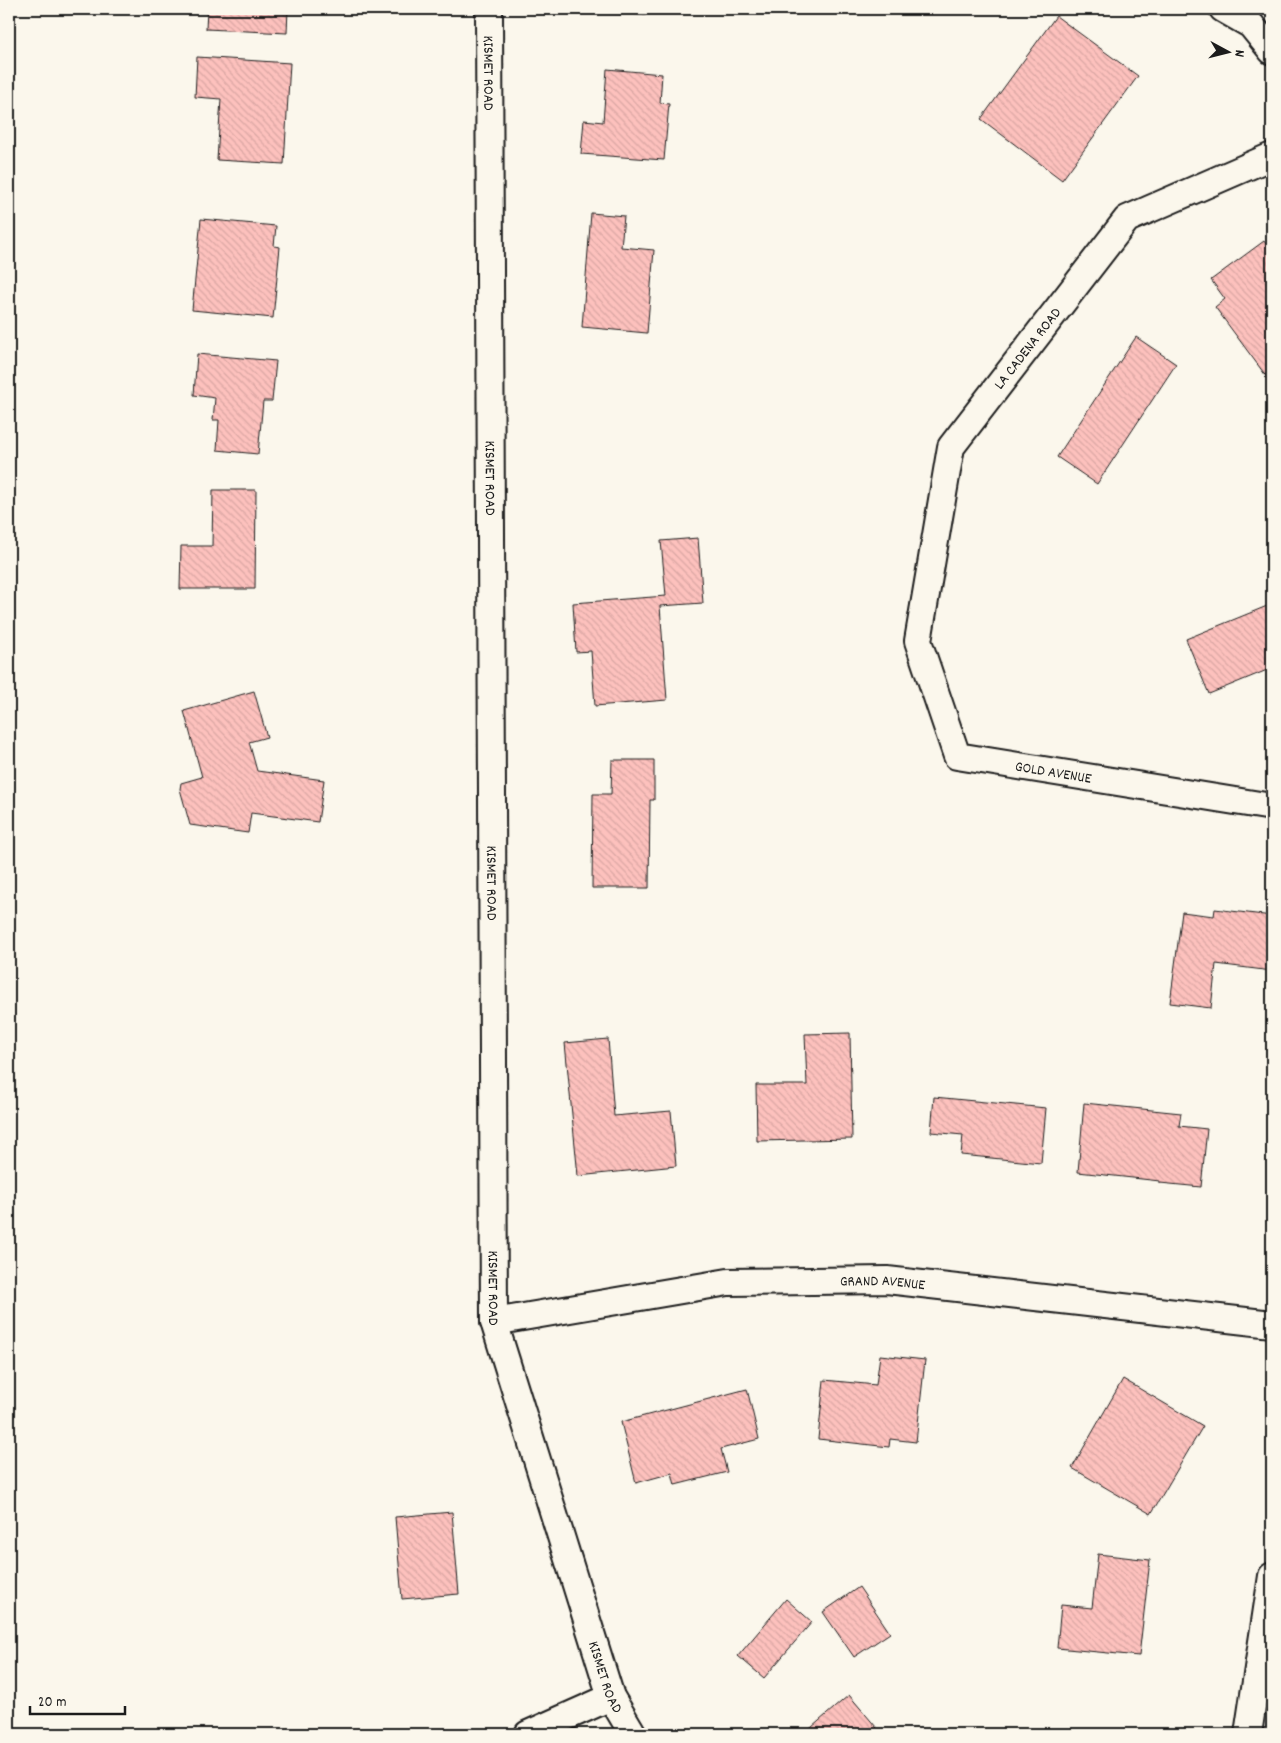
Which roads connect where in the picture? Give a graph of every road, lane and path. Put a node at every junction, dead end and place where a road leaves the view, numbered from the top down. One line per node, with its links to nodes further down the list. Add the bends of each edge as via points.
1 (489, 9): 7 (street, KISMET ROAD)
2 (1222, 9): 3 (street, via 1251,25)
3 (1272, 51)
4 (1272, 156): 5 (street, LA CADENA ROAD, via 1126,219 951,447)
5 (918, 640): 6 (street, GOLD AVENUE, via 957,756)
6 (1272, 807)
7 (494, 1322): 8 (street, GRAND AVENUE, via 728,1282 887,1280); 10 (street, KISMET ROAD)
8 (1272, 1324)
9 (1272, 1576): 13 (street)
10 (611, 1697): 11 (street); 12 (street, KISMET ROAD)
11 (528, 1734)
12 (633, 1734)
13 (1248, 1734)

